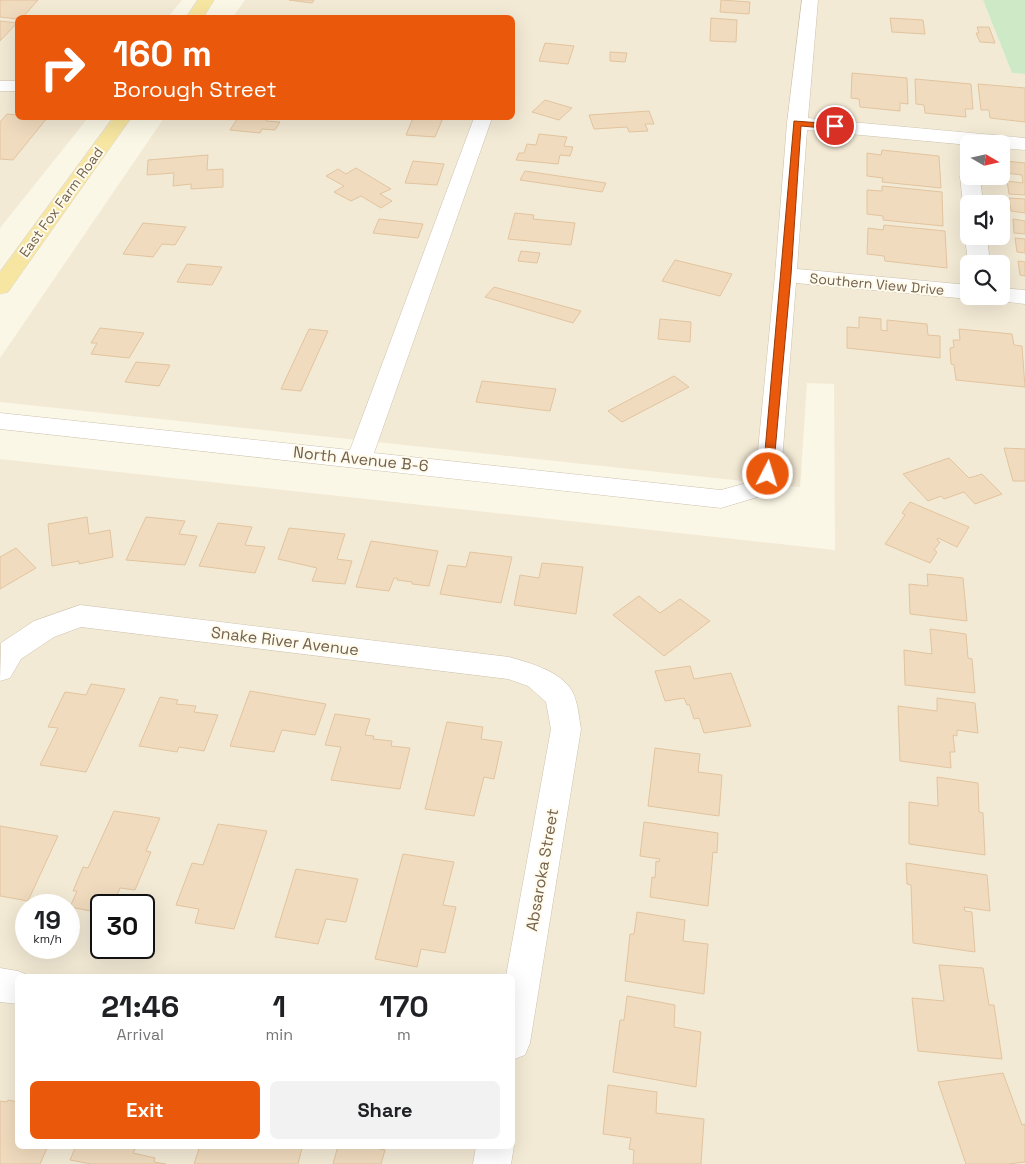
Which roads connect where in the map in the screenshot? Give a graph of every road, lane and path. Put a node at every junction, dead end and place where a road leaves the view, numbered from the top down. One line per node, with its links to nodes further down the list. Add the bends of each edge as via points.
1 (206, 0): 3 (main road)
2 (810, 0): 8 (street)
3 (196, 15)
4 (0, 86): 5 (street)
5 (15, 86)
6 (121, 120): 13 (main road, East Fox Farm Road)
7 (483, 120): 18 (street)
8 (797, 123): 9 (street); 12 (street)
9 (960, 137)
10 (1010, 142): 11 (street)
11 (1025, 144)
12 (786, 275): 14 (street, Southern View Drive); 18 (street, North Avenue B-6, via 768,474 752,490 721,499)
13 (0, 287)
14 (960, 291)
15 (1010, 296): 16 (street)
16 (1025, 297)
17 (0, 421): 18 (street, North Avenue B-6)
18 (359, 459)
19 (5, 660): 20 (street, Snake River Avenue, via 44,629 80,616 510,668 538,678)
20 (560, 696): 23 (street, Absaroka Street, via 566,730)
21 (0, 985): 22 (street)
22 (15, 988)
23 (515, 1026)
24 (494, 1149): 25 (street)
25 (492, 1164)

